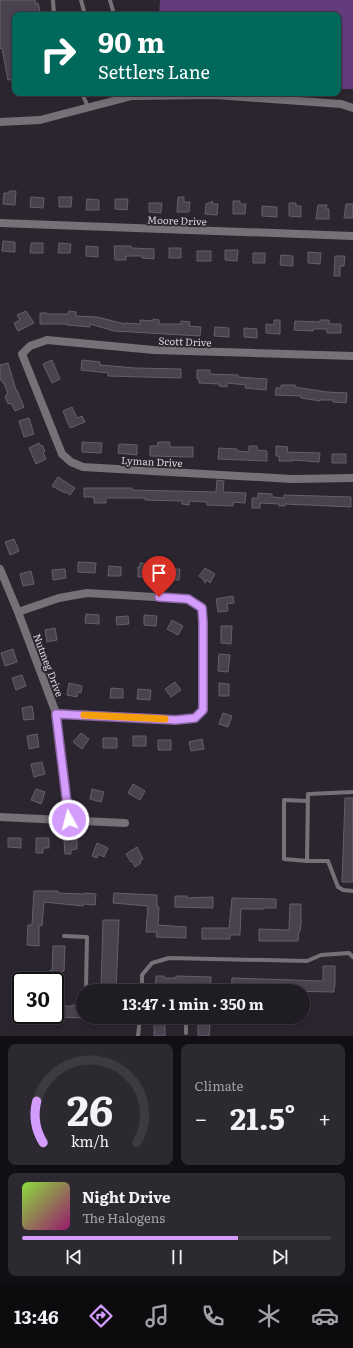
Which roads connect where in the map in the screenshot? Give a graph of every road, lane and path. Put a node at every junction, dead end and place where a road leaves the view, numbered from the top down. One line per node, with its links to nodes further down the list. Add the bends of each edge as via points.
1 (53, 0): 4 (lane)
2 (81, 0): 5 (lane)
3 (110, 0): 6 (lane)
4 (54, 12)
5 (84, 12)
6 (113, 12)
7 (83, 96): 10 (lane)
8 (126, 96): 10 (street)
9 (230, 96): 11 (street, via 341,104)
10 (88, 108): 12 (street, via 40,120)
11 (353, 108)
12 (0, 122)
13 (0, 224): 14 (street, Moore Drive)
14 (353, 236)
15 (22, 354): 16 (street, Scott Drive, via 30,346 47,340 154,350); 17 (street, Lyman Drive, via 62,454 71,462 83,467 292,479)
16 (353, 356)
17 (353, 478)
18 (0, 569): 19 (street, Nutmeg Drive)
19 (18, 612): 20 (street, Nutmeg Drive); 20 (street, via 59,598 86,593 188,599 202,608 203,710 195,718 176,720)
20 (56, 714): 24 (street, Nutmeg Drive)
21 (353, 792): 22 (lane, via 308,794)
22 (308, 801): 26 (lane); 26 (lane, via 284,800 284,859)
23 (0, 817): 24 (street)
24 (69, 820): 25 (street)
25 (125, 823)
26 (307, 860): 27 (lane, via 328,861 338,887)
27 (353, 891)
28 (64, 936): 30 (lane, via 87,937)
29 (353, 957): 31 (lane, via 349,953 321,955 308,961 169,958 152,963 142,975)
30 (86, 984)
31 (142, 984)
32 (139, 1024): 35 (lane)
33 (186, 1024): 34 (lane)
34 (186, 1033)
35 (138, 1036)

